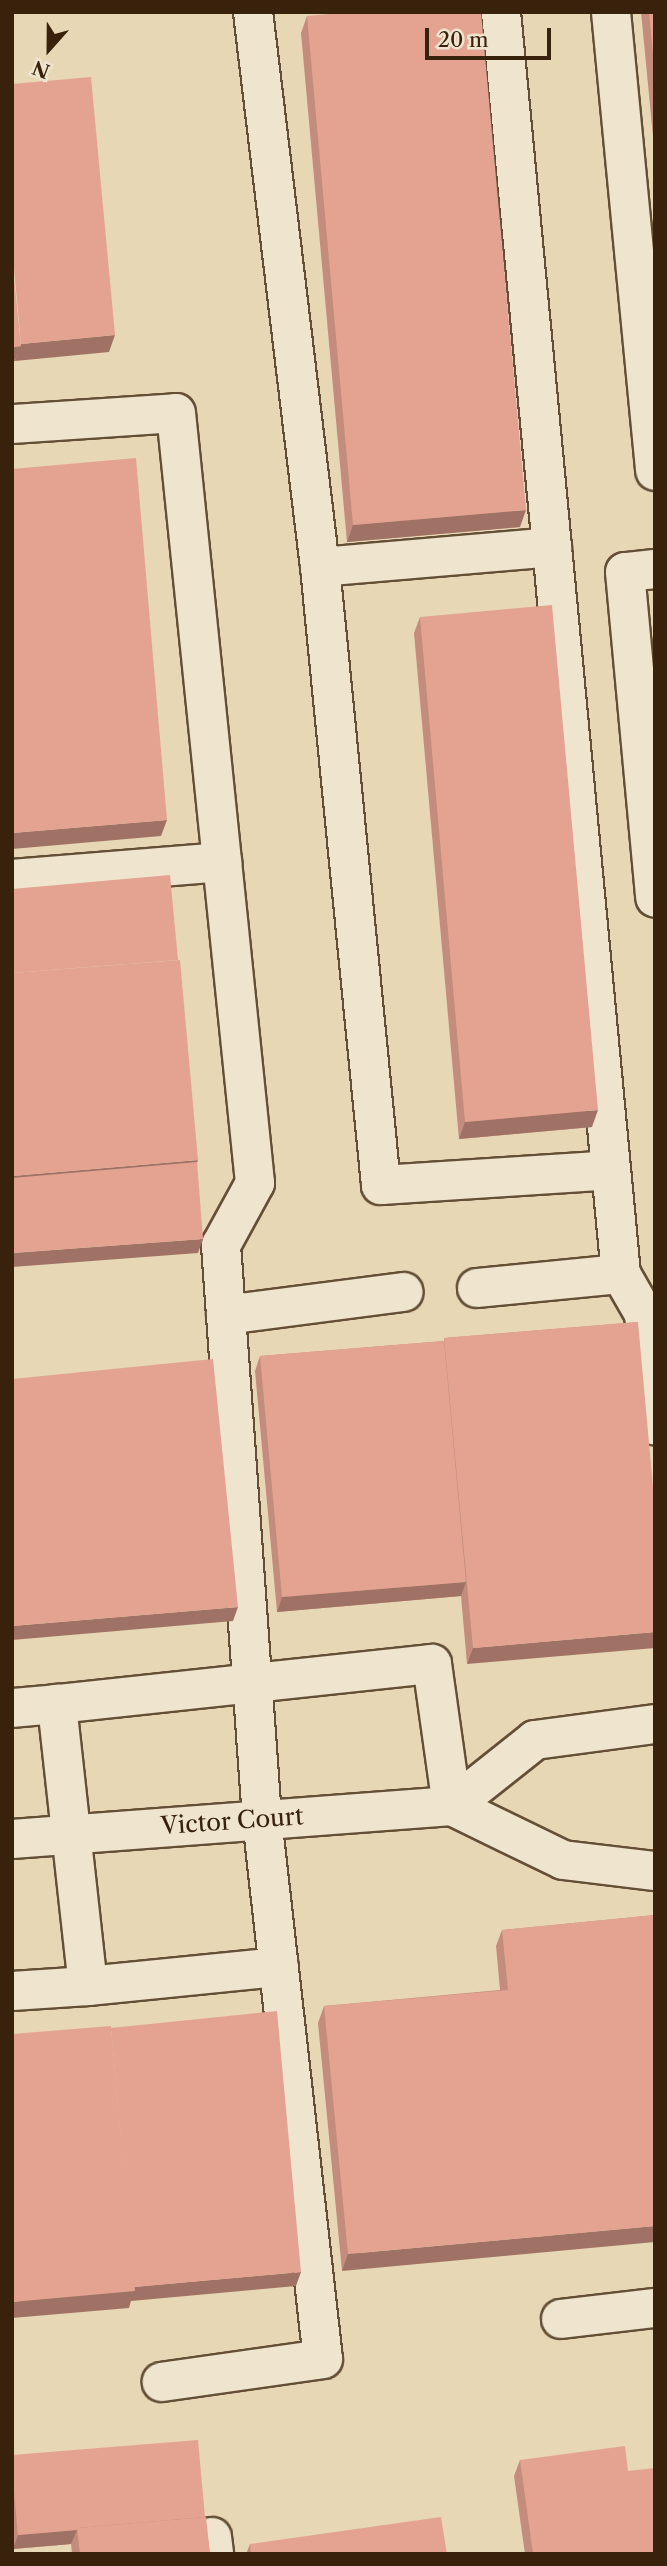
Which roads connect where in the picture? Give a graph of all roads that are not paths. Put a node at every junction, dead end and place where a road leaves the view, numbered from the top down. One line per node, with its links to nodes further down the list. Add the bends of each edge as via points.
1 (253, 12): 7 (street)
2 (501, 12): 6 (street)
3 (611, 12): 5 (street)
4 (12, 424): 9 (street, via 176,412)
5 (655, 471)
6 (552, 547): 7 (street); 12 (street)
7 (320, 567): 12 (street, via 381,1185)
8 (655, 569): 11 (street, via 625,572)
9 (222, 862): 10 (street); 16 (street, via 256,1183 221,1245)
10 (12, 879)
11 (655, 898)
12 (611, 1170): 13 (street)
13 (621, 1274): 14 (street); 17 (street, via 644,1314)
14 (477, 1288)
15 (404, 1292): 16 (street)
16 (226, 1315): 18 (street)
17 (655, 1425)
18 (254, 1681): 19 (street); 22 (street, via 432,1664); 23 (street)
19 (57, 1704): 20 (street); 24 (street)
20 (12, 1708)
21 (655, 1724): 22 (street, via 535,1740)
22 (452, 1806): 23 (street, Victor Court); 26 (street, via 563,1860)
23 (262, 1818): 24 (street, Victor Court); 27 (street)
24 (71, 1833): 25 (street, Victor Court); 28 (street)
25 (12, 1839)
26 (655, 1871)
27 (279, 1967): 28 (street); 32 (street, via 323,2359)
28 (88, 1986): 29 (street)
29 (12, 1991)
30 (655, 2308): 31 (street)
31 (561, 2319)
32 (162, 2382)

